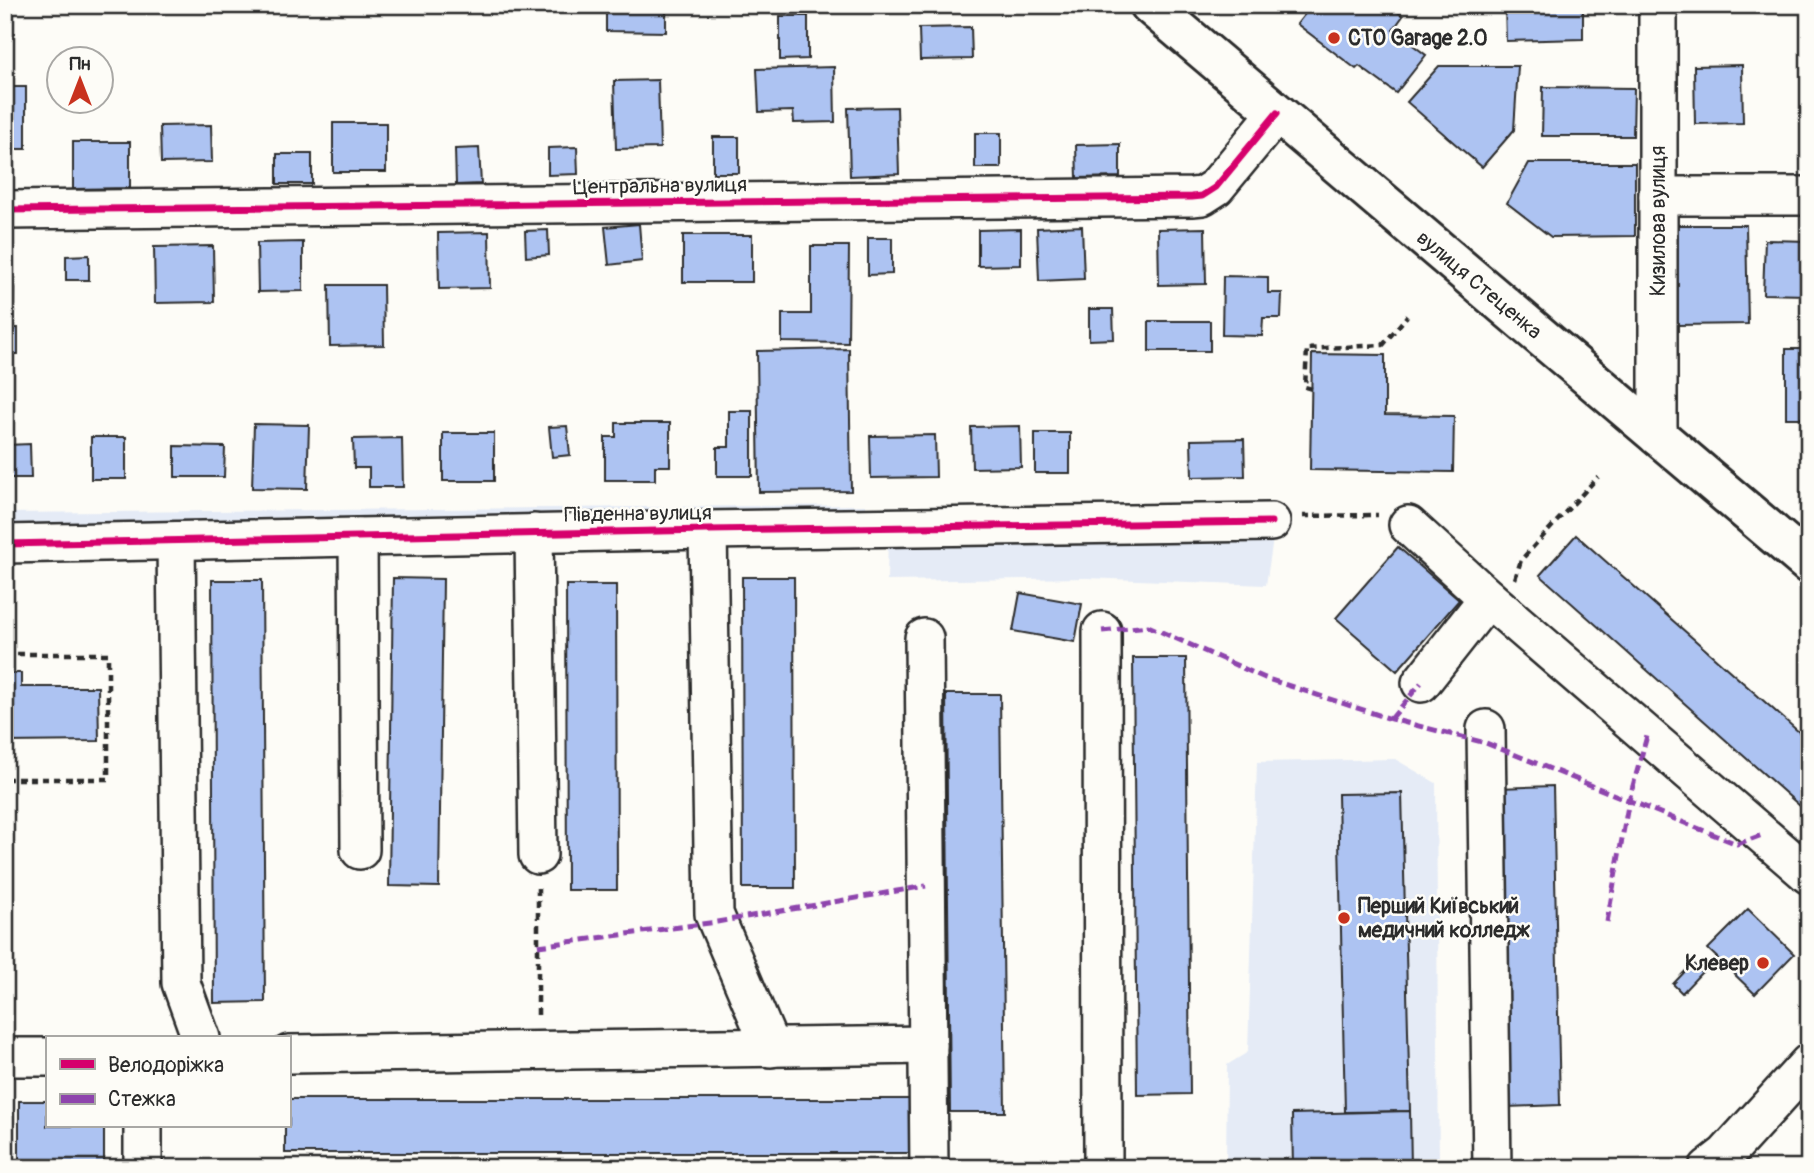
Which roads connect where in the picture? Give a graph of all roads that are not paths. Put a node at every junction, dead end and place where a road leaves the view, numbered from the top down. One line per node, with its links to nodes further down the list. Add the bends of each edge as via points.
1 (1150, 5): 3 (main road, вулиця Стеценка)
2 (1658, 5): 4 (street, Кизилова вулиця)
3 (1277, 113): 6 (street, Центральна вулиця, via 1216,187 1192,197); 7 (main road, вулиця Стеценка)
4 (1658, 196): 5 (street); 7 (street, Кизилова вулиця)
5 (1809, 196)
6 (5, 210)
7 (1658, 437): 15 (main road, вулиця Стеценка)
8 (1271, 522): 10 (street, Південна вулиця)
9 (1408, 525): 16 (street)
10 (708, 530): 11 (street, Південна вулиця); 26 (street, via 714,914)
11 (534, 533): 12 (street, Південна вулиця); 22 (street)
12 (358, 537): 13 (street, Південна вулиця); 21 (street)
13 (176, 541): 14 (street, Південна вулиця); 24 (street, via 181,983)
14 (5, 544)
15 (1809, 564)
16 (1497, 606): 19 (street); 23 (street)
17 (1102, 631): 34 (street)
18 (924, 638): 25 (street)
19 (1420, 683)
20 (1486, 729): 35 (street)
21 (360, 850)
22 (538, 855)
23 (1809, 875)
24 (200, 1036)
25 (928, 1045): 26 (street); 33 (street)
26 (771, 1048): 27 (street)
27 (290, 1054)
28 (46, 1057): 29 (street)
29 (5, 1058)
30 (1809, 1063): 36 (street)
31 (143, 1128): 32 (street)
32 (143, 1168)
33 (929, 1168)
34 (1103, 1168)
35 (1492, 1168)
36 (1708, 1168)

